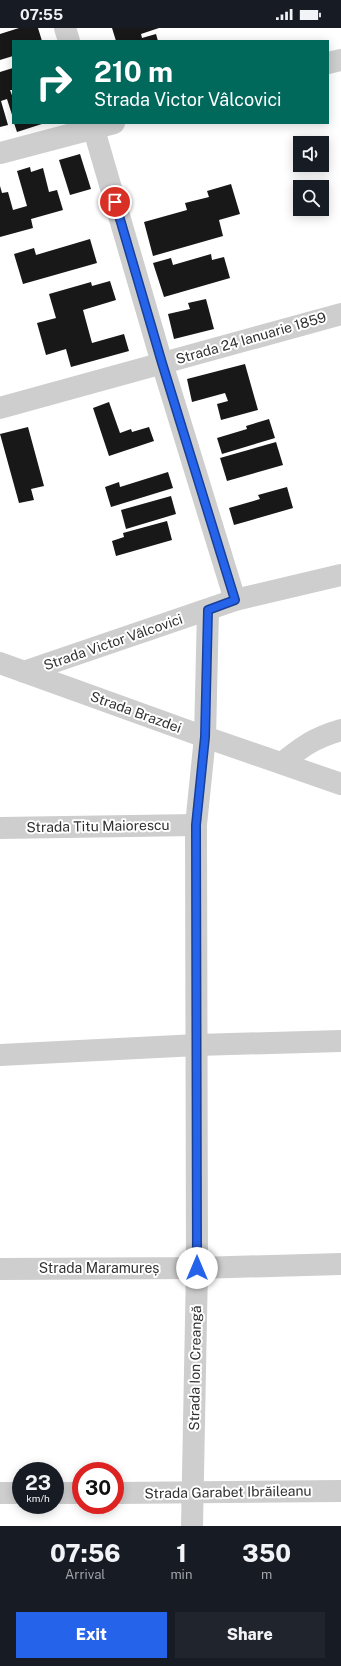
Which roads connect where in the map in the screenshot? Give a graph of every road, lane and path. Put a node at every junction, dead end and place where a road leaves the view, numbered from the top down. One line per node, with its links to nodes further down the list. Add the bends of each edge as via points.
1 (66, 28): 2 (street)
2 (69, 40)
3 (341, 60): 4 (street)
4 (329, 63)
5 (100, 125): 6 (street); 8 (street)
6 (0, 154)
7 (341, 314): 8 (street, Strada 24 Ianuarie 1859)
8 (162, 363): 9 (street, Strada 24 Ianuarie 1859); 11 (street)
9 (0, 408)
10 (341, 575): 11 (street, Strada Victor Vâlcovici)
11 (235, 600): 12 (street, Strada Victor Vâlcovici)
12 (208, 610): 14 (street, Strada Victor Vâlcovici); 16 (street, Strada Ion Creangă)
13 (0, 663): 14 (street, Strada Brazdei)
14 (24, 672): 16 (street, Strada Brazdei)
15 (341, 730): 17 (street, via 307,743)
16 (205, 737): 17 (street, Strada Brazdei); 19 (street, Strada Ion Creangă)
17 (282, 763): 18 (street, Strada Brazdei)
18 (341, 784)
19 (196, 825): 20 (street, Strada Titu Maiorescu); 22 (street, Strada Ion Creangă)
20 (0, 828)
21 (341, 1041): 22 (street)
22 (198, 1045): 23 (street); 25 (street, Strada Ion Creangă)
23 (0, 1055)
24 (341, 1264): 25 (street, Strada Maramureș)
25 (197, 1268): 26 (street, Strada Maramureș); 31 (street, Strada Ion Creangă)
26 (0, 1269)
27 (341, 1491): 31 (street, Strada Garabet Ibrăileanu)
28 (0, 1493): 29 (street)
29 (12, 1493)
30 (124, 1493): 31 (street, Strada Garabet Ibrăileanu)
31 (191, 1493): 32 (street, Strada Ion Creangă)
32 (192, 1526)

